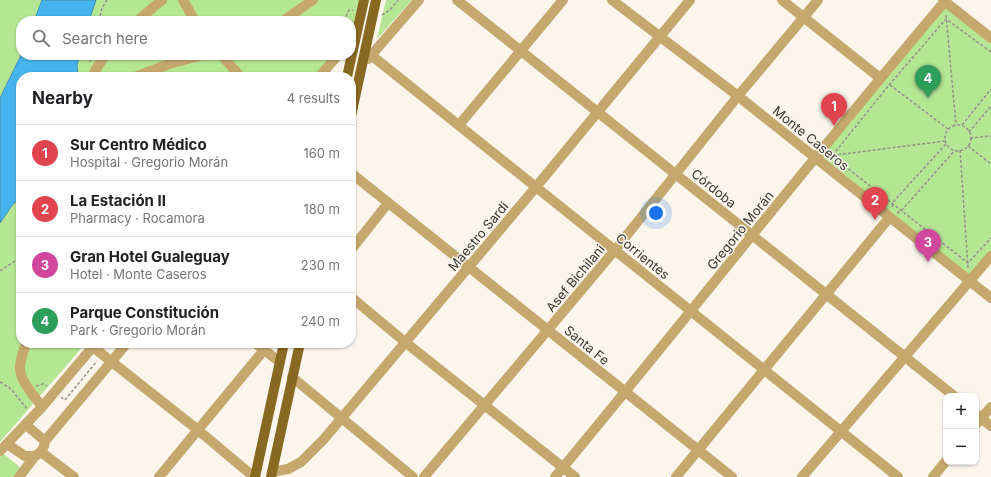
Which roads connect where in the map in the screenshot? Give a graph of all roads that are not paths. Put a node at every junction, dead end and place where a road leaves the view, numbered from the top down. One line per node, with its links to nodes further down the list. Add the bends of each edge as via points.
1 (162, 0): 15 (street)
2 (184, 0): 16 (street)
3 (313, 0): 17 (street)
4 (364, 0): 19 (main road)
5 (373, 0): 6 (main road)
6 (376, 0): 23 (main road)
7 (419, 0): 25 (street)
8 (457, 0): 24 (street, Córdoba)
9 (563, 0): 24 (street)
10 (612, 0): 20 (street, Monte Caseros)
11 (690, 0): 20 (street, Maestro Sardi)
12 (782, 0): 18 (street)
13 (818, 0): 18 (street, Asef Bichilani)
14 (945, 0): 21 (street); 37 (street, Gregorio Morán)
15 (143, 16)
16 (192, 16)
17 (290, 16)
18 (804, 17): 37 (street); 39 (street, Asef Bichilani)
19 (356, 30)
20 (659, 36): 39 (street, Monte Caseros); 40 (street, Maestro Sardi)
21 (991, 38)
22 (356, 41): 23 (street)
23 (367, 42): 31 (main road)
24 (521, 50): 40 (street, Córdoba); 41 (street)
25 (371, 55): 31 (street); 41 (street, Corrientes)
26 (102, 60): 32 (street)
27 (184, 60): 33 (street)
28 (226, 60): 34 (street)
29 (334, 60): 35 (street)
30 (350, 60): 36 (main road)
31 (362, 67): 38 (main road)
32 (95, 72)
33 (148, 72)
34 (236, 72)
35 (323, 72)
36 (348, 72)
37 (880, 78): 42 (street, Gregorio Morán)
38 (356, 93)
39 (738, 96): 42 (street, Monte Caseros); 43 (street, Asef Bichilani)
40 (597, 111): 43 (street, Córdoba); 45 (street, Maestro Sardi)
41 (459, 125): 45 (street, Corrientes)
42 (815, 158): 47 (street, Monte Caseros); 48 (street, Gregorio Morán)
43 (676, 174): 48 (street, Córdoba); 50 (street, Asef Bichilani)
44 (356, 177): 46 (street, Santa Fe)
45 (536, 187): 50 (street, Corrientes); 52 (street, Maestro Sardi)
46 (388, 203): 49 (street); 52 (street, Santa Fe)
47 (889, 218): 53 (street, Monte Caseros); 54 (street)
48 (752, 235): 54 (street, Córdoba); 57 (street, Gregorio Morán)
49 (356, 244)
50 (615, 250): 57 (street, Corrientes); 58 (street, Asef Bichilani)
51 (991, 256): 53 (street)
52 (469, 267): 58 (street, Santa Fe); 59 (street, Maestro Sardi)
53 (969, 281): 55 (street, Monte Caseros); 68 (street)
54 (827, 294): 68 (street, Córdoba); 71 (street)
55 (991, 298)
56 (356, 300): 59 (street)
57 (692, 311): 71 (street, Corrientes); 73 (street, Gregorio Morán)
58 (548, 330): 73 (street, Santa Fe); 75 (street, Asef Bichilani)
59 (405, 342): 75 (street); 78 (street, Maestro Sardi)
60 (25, 348): 77 (street, via 20,366 21,373)
61 (92, 348): 77 (street)
62 (97, 348): 69 (street)
63 (123, 348): 69 (street)
64 (261, 348): 67 (street)
65 (283, 348): 70 (main road)
66 (299, 348): 72 (main road)
67 (264, 350): 70 (street); 83 (street)
68 (905, 357): 74 (street, Córdoba); 84 (street)
69 (111, 361): 83 (street); 85 (street)
70 (280, 362): 95 (main road)
71 (764, 370): 84 (street, Corrientes); 87 (street)
72 (292, 377): 78 (street); 91 (main road)
73 (626, 392): 87 (street, Santa Fe); 90 (street, Gregorio Morán)
74 (950, 393)
75 (485, 405): 90 (street); 97 (street, Asef Bichilani)
76 (991, 407): 79 (street)
77 (42, 408): 81 (street)
78 (342, 418): 91 (street, Maestro Sardi, via 301,462); 96 (street)
79 (979, 418)
80 (979, 420): 82 (street)
81 (26, 425): 85 (street); 86 (street)
82 (991, 426)
83 (198, 430): 94 (street); 95 (street)
84 (841, 431): 102 (street); 103 (street, Corrientes)
85 (45, 440): 88 (street)
86 (3, 448): 88 (street, via 25,456)
87 (698, 450): 100 (street); 101 (street, Santa Fe)
88 (38, 454): 92 (street); 93 (street)
89 (943, 465): 104 (street)
90 (563, 467): 98 (street, Gregorio Morán); 99 (street)
91 (272, 474)
92 (19, 477)
93 (74, 477)
94 (159, 477)
95 (255, 477)
96 (413, 477)
97 (424, 477)
98 (555, 477)
99 (576, 477)
100 (676, 477)
101 (732, 477)
102 (802, 477)
103 (898, 477)
104 (933, 477)

